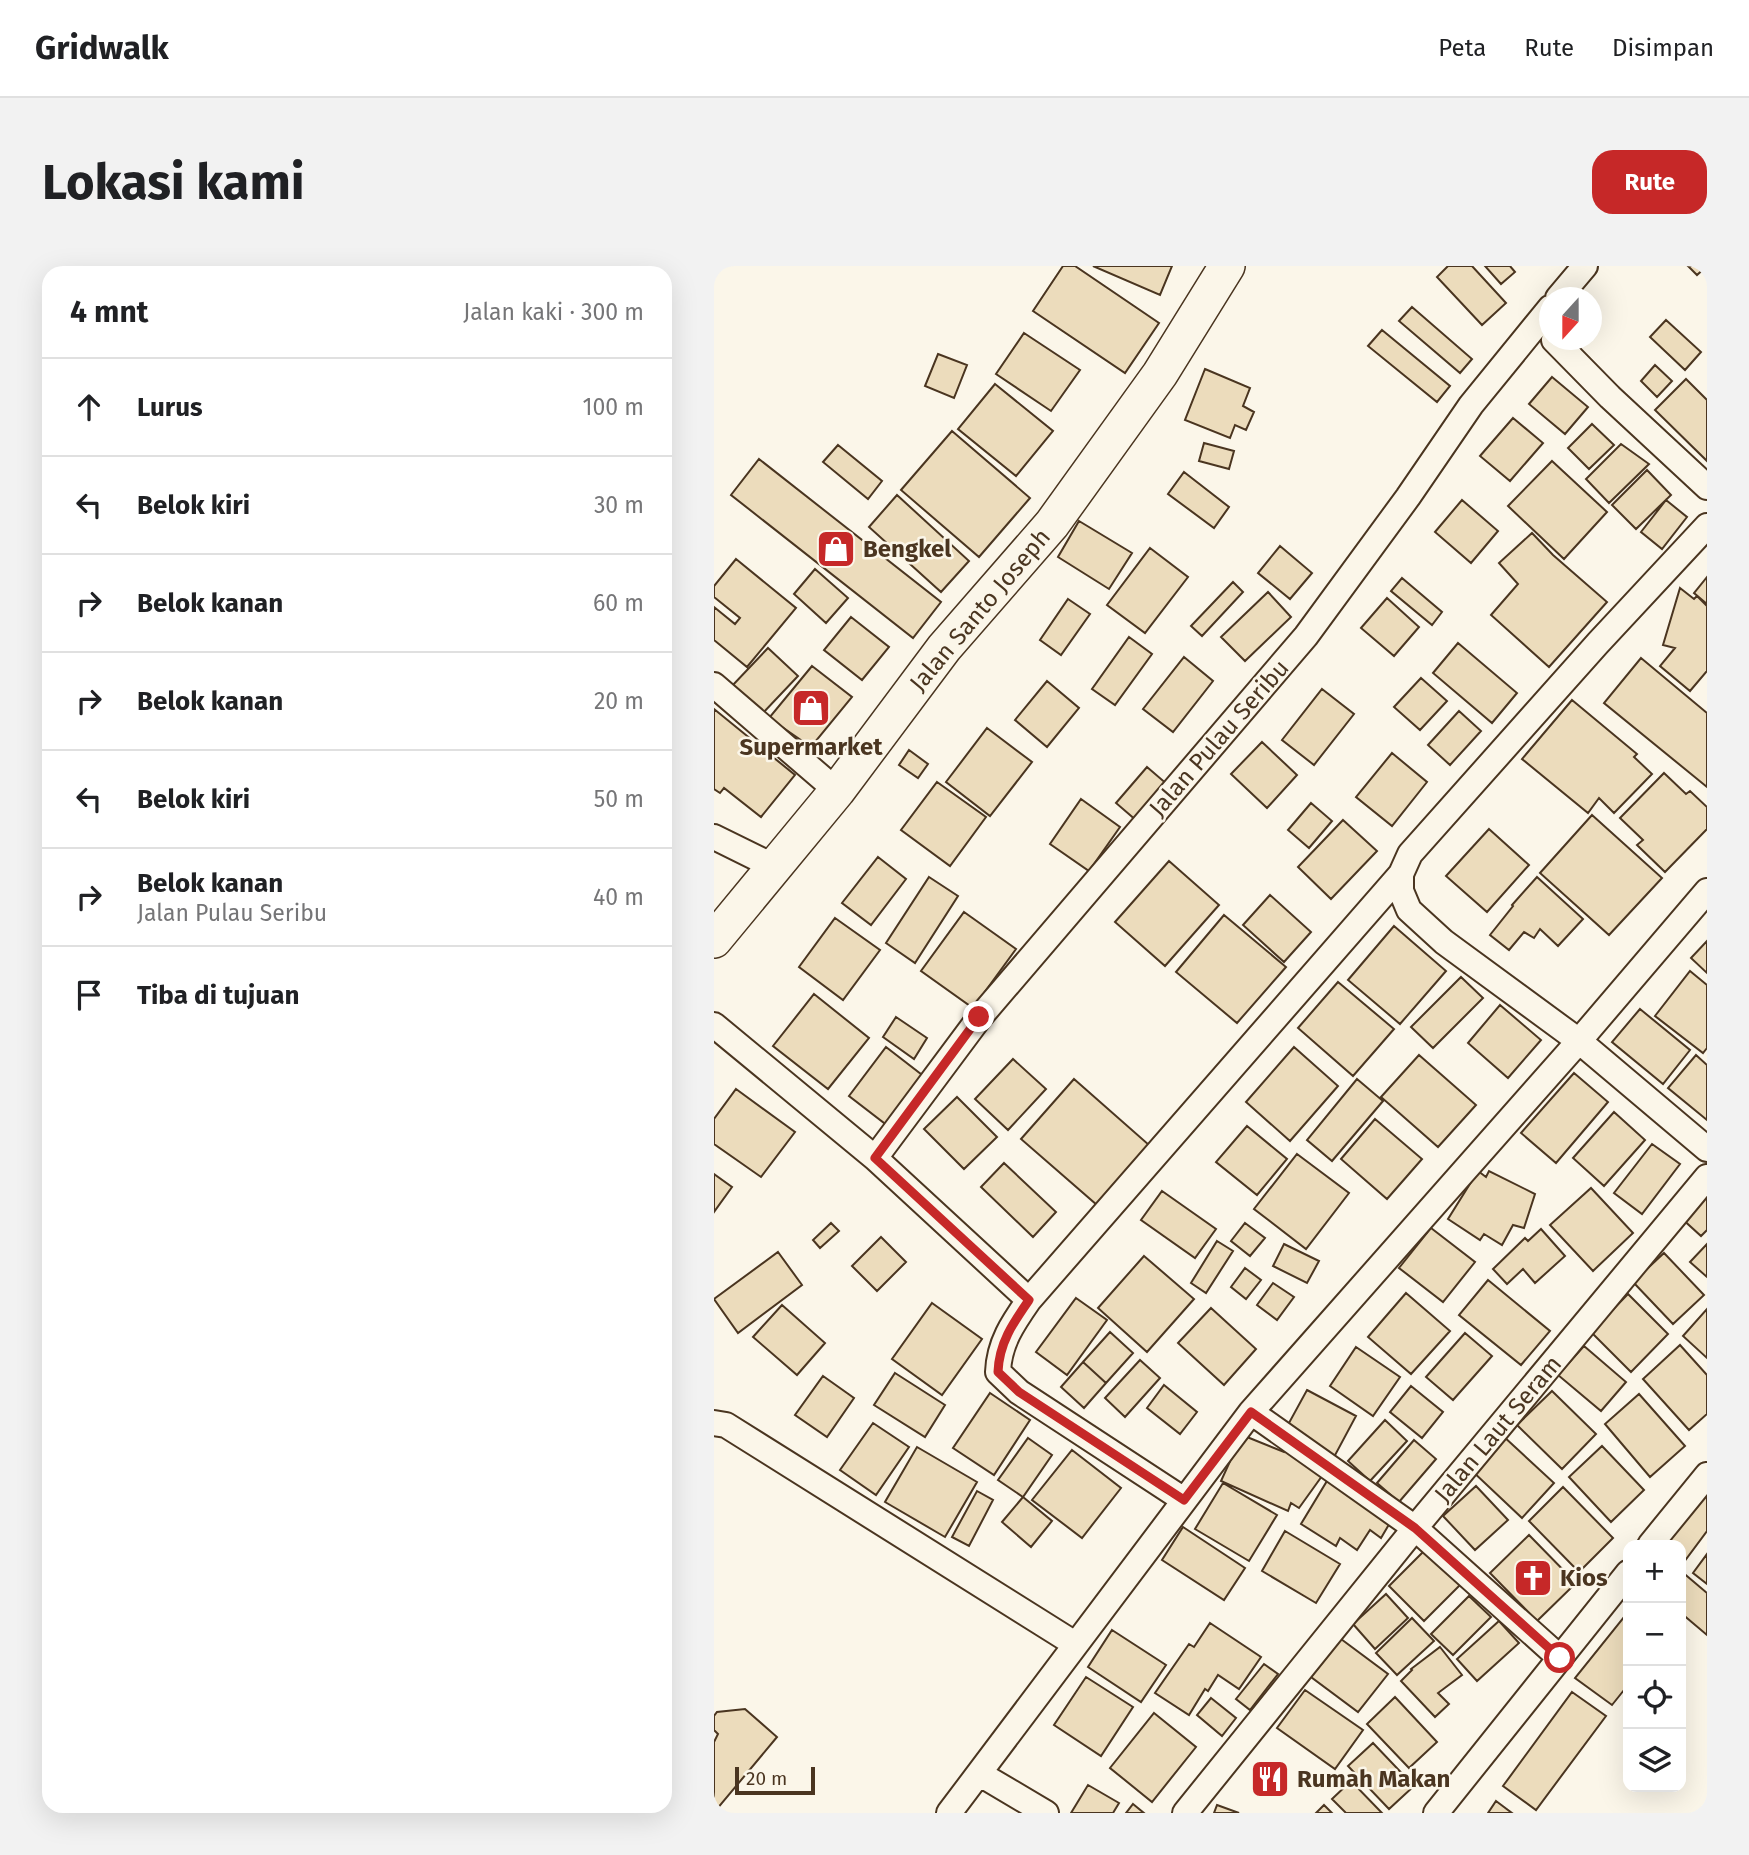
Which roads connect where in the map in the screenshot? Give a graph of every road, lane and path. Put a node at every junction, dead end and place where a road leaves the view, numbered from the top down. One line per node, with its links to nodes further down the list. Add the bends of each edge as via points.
1 (1227, 266): 9 (main road, Jalan Santo Joseph, via 1160,374 1052,524 944,648)
2 (1586, 266): 3 (street)
3 (1568, 287)
4 (1539, 334): 18 (street, Jalan Pulau Seribu, via 1471,405 1306,636 979,1017)
5 (1569, 350): 6 (street, via 1626,412)
6 (1707, 487)
7 (1707, 526): 12 (street, via 1410,854)
8 (714, 685): 9 (street)
9 (837, 791): 11 (main road, Jalan Santo Joseph)
10 (714, 837): 11 (street)
11 (775, 867): 14 (main road, Jalan Santo Joseph)
12 (1401, 874): 16 (street, via 1401,891 1418,918); 20 (street)
13 (1707, 891): 16 (street)
14 (714, 940)
15 (714, 1025): 18 (street)
16 (1579, 1041): 17 (street); 21 (street)
17 (1707, 1149)
18 (875, 1158): 20 (street)
19 (1707, 1177): 25 (street, Jalan Laut Seram)
20 (1029, 1300): 24 (street, via 1008,1330 998,1372 1019,1392)
21 (1251, 1412): 24 (street); 25 (street)
22 (714, 1423): 28 (street, via 726,1425)
23 (1707, 1475): 26 (street)
24 (1184, 1500): 28 (street)
25 (1415, 1528): 29 (street); 33 (street, Jalan Laut Seram)
26 (1654, 1540)
27 (1623, 1579): 29 (street)
28 (1075, 1644): 30 (street)
29 (1560, 1658): 34 (street)
30 (980, 1774): 31 (street); 32 (street)
31 (949, 1813)
32 (1046, 1813)
33 (1185, 1813)
34 (1436, 1813)

